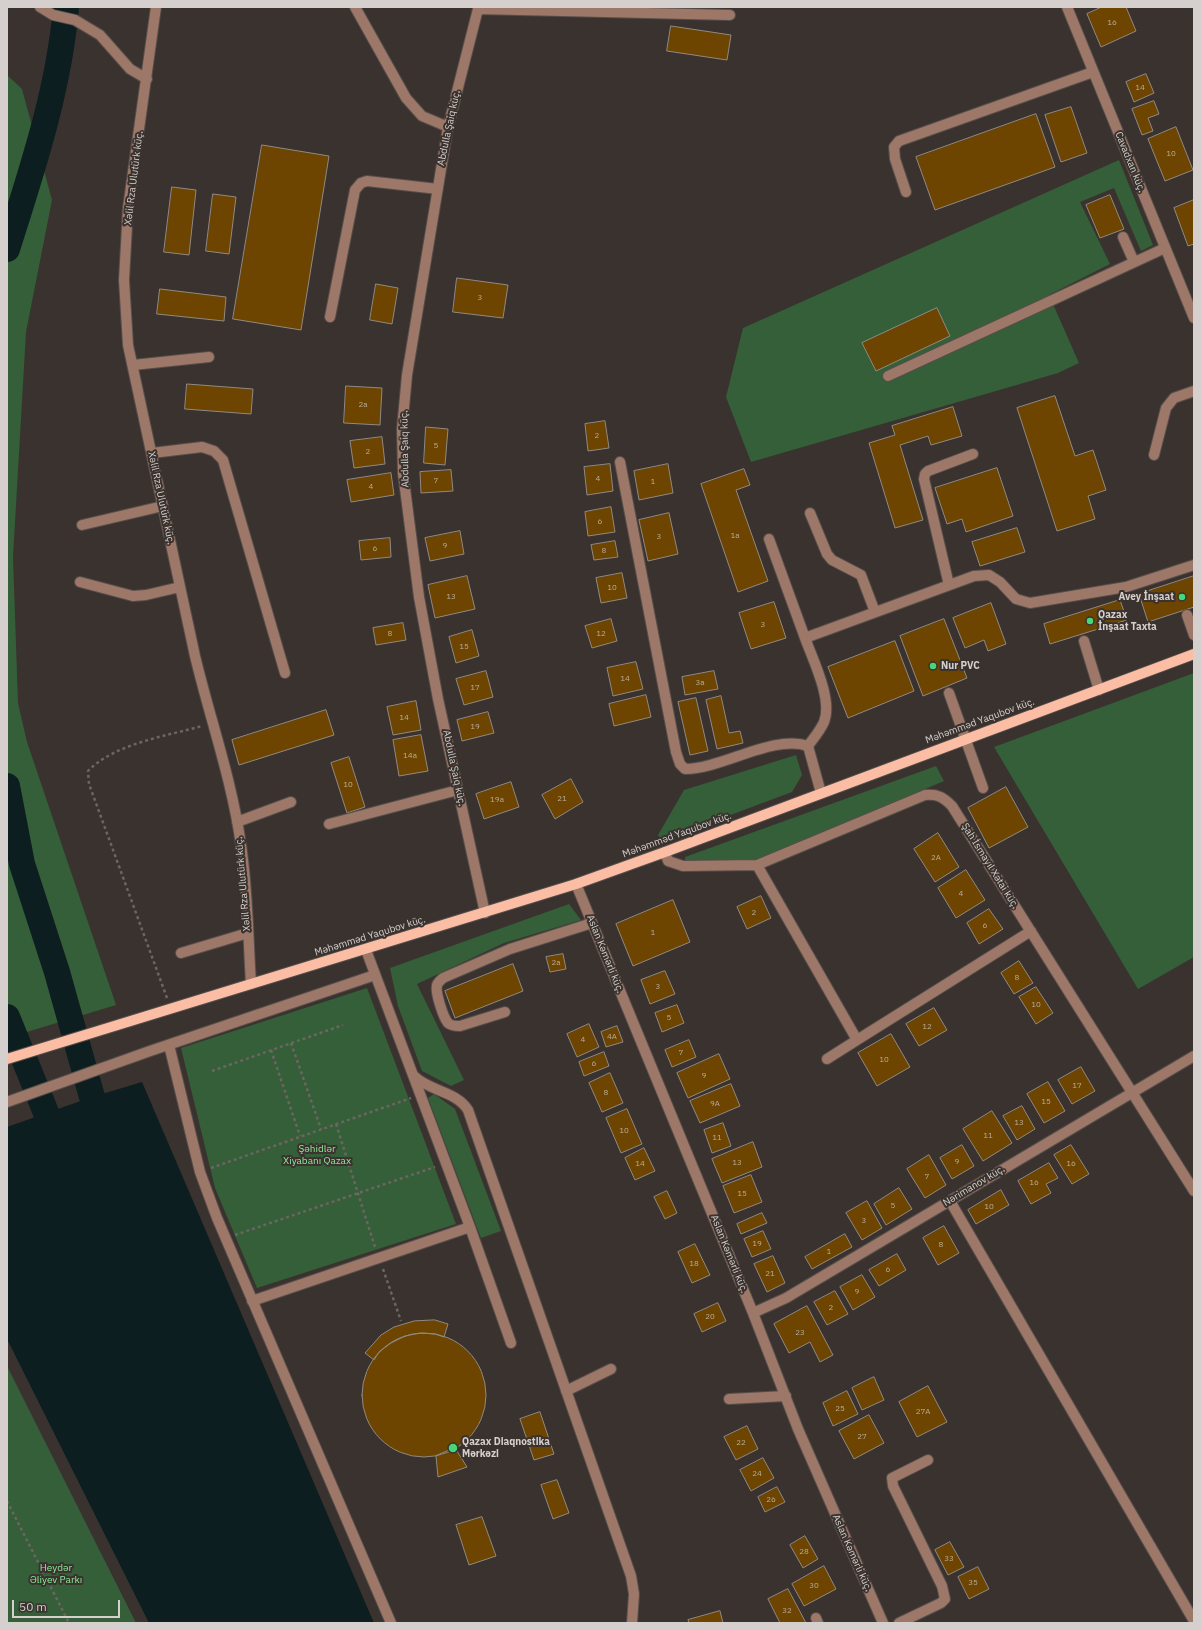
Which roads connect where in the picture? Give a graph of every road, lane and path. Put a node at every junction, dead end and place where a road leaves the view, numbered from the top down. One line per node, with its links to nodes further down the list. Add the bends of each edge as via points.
1 (40, 7): 8 (street, via 53,15 75,20 100,35 130,69)
2 (156, 7): 8 (street, Xəlil Rza Ulutürk küç.)
3 (355, 7): 9 (street, via 406,98 422,116)
4 (1067, 7): 7 (street, Cavadxan küç.)
5 (478, 8): 6 (street); 9 (street, Abdulla Şaiq küç.)
6 (730, 15)
7 (1094, 72): 11 (street, via 899,141 894,147 895,159); 13 (street, Cavadxan küç.)
8 (147, 79): 18 (street, Xəlil Rza Ulutürk küç., via 128,208 124,280 128,345)
9 (448, 127): 10 (street, Abdulla Şaiq küç.)
10 (438, 189): 15 (street, via 367,180 355,190); 46 (street, Abdulla Şaiq küç., via 407,374 402,429 403,473 419,597)
11 (906, 192)
12 (1123, 237): 14 (street)
13 (1165, 248): 14 (street); 16 (street, Cavadxan küç.)
14 (1134, 262): 19 (street)
15 (330, 317)
16 (1194, 318)
17 (209, 357): 18 (street)
18 (132, 365): 21 (street, Xəlil Rza Ulutürk küç.)
19 (888, 376)
20 (1194, 391): 23 (street, via 1174,398 1166,408)
21 (152, 453): 25 (street, Xəlil Rza Ulutürk küç.); 39 (street, via 202,447 214,451 223,460)
22 (974, 454): 31 (street, via 924,474)
23 (1154, 455)
24 (620, 462): 44 (street, via 680,764 685,770 698,769 783,744 800,743)
25 (163, 506): 27 (street); 32 (street, Xəlil Rza Ulutürk küç.)
26 (810, 513): 33 (street, via 827,554 832,560 861,575)
27 (82, 525)
28 (769, 539): 36 (street)
29 (1194, 565): 31 (street, via 1126,588 1030,603 1016,599 1000,582 989,575 974,576)
30 (80, 582): 32 (street, via 133,596)
31 (949, 585): 33 (street)
32 (180, 587): 42 (street, Xəlil Rza Ulutürk küç.)
33 (875, 612): 36 (street)
34 (1188, 615): 35 (street)
35 (1194, 635)
36 (805, 638): 44 (street, via 825,697 826,712 823,723)
37 (1084, 641): 40 (street)
38 (1194, 654): 40 (main road, Məhəmməd Yaqubov küç.)
39 (285, 673)
40 (1099, 690): 43 (main road, Məhəmməd Yaqubov küç.)
41 (948, 693): 43 (street)
42 (212, 723): 49 (street, Xəlil Rza Ulutürk küç., via 230,785); 62 (path, via 125,748 98,761 88,771 89,784)
43 (965, 740): 45 (street); 47 (main road, Məhəmməd Yaqubov küç.)
44 (808, 746): 47 (street)
45 (983, 788)
46 (458, 790): 50 (street); 54 (street, Abdulla Şaiq küç.)
47 (822, 793): 51 (main road, Məhəmməd Yaqubov küç.)
48 (291, 802): 49 (street)
49 (237, 822): 57 (street, Xəlil Rza Ulutürk küç.)
50 (329, 824)
51 (665, 852): 52 (street, Şah İsmayıl Xətai küç., via 668,861 683,866); 53 (main road, Məhəmməd Yaqubov küç.)
52 (757, 865): 56 (street, Şah İsmayıl Xətai küç., via 925,795 935,794 944,797 952,806); 65 (street)
53 (576, 884): 54 (main road, Məhəmməd Yaqubov küç.); 55 (street, Aslan Kəmərli küç.)
54 (485, 912): 58 (main road, Məhəmməd Yaqubov küç.)
55 (592, 923): 63 (street, via 510,949 443,978 437,984 438,1000 448,1023 454,1026); 89 (street, Aslan Kəmərli küç.)
56 (1031, 931): 65 (street); 74 (street, Şah İsmayıl Xətai küç.)
57 (248, 933): 59 (street); 61 (street, Xəlil Rza Ulutürk küç.)
58 (366, 950): 60 (street); 61 (main road, Məhəmməd Yaqubov küç.)
59 (181, 953)
60 (375, 974): 67 (street); 73 (street)
61 (251, 984): 62 (main road, Məhəmməd Yaqubov küç.)
62 (171, 1009): 70 (main road, Məhəmməd Yaqubov küç.)
63 (505, 1012)
64 (343, 1025): 66 (path)
65 (857, 1040): 71 (street)
66 (291, 1043): 68 (path); 78 (path)
67 (169, 1045): 76 (street); 81 (street)
68 (271, 1050): 72 (path); 79 (path)
69 (1194, 1056): 74 (street, Nərimanov küç.)
70 (7, 1059)
71 (827, 1059)
72 (212, 1071)
73 (414, 1076): 75 (street); 93 (street, via 421,1084 458,1099 468,1110)
74 (1132, 1092): 82 (street, Şah İsmayıl Xətai küç.); 84 (street, Nərimanov küç.)
75 (420, 1095): 77 (path); 80 (street)
76 (7, 1102)
77 (336, 1124): 78 (path); 83 (path)
78 (321, 1129): 79 (path)
79 (300, 1136): 81 (path)
80 (445, 1163): 83 (path); 85 (street)
81 (200, 1172): 86 (street)
82 (1194, 1190)
83 (358, 1193): 86 (path); 87 (path)
84 (950, 1200): 89 (street, Nərimanov küç., via 786,1298); 98 (street)
85 (470, 1227): 87 (street); 91 (street)
86 (225, 1238): 88 (street)
87 (379, 1258): 88 (street); 90 (path)
88 (252, 1301): 100 (street)
89 (753, 1313): 94 (street, Aslan Kəmərli küç.)
90 (401, 1321)
91 (511, 1343)
92 (611, 1369): 93 (street)
93 (566, 1391): 101 (street, via 631,1576 634,1594)
94 (786, 1396): 95 (street); 102 (street, Aslan Kəmərli küç.)
95 (729, 1399)
96 (928, 1460): 103 (street, via 892,1478 942,1586 945,1599)
97 (7, 1501): 99 (path)
98 (1194, 1621)
99 (69, 1623)
100 (391, 1623)
101 (632, 1623)
102 (883, 1623)
103 (899, 1623)

